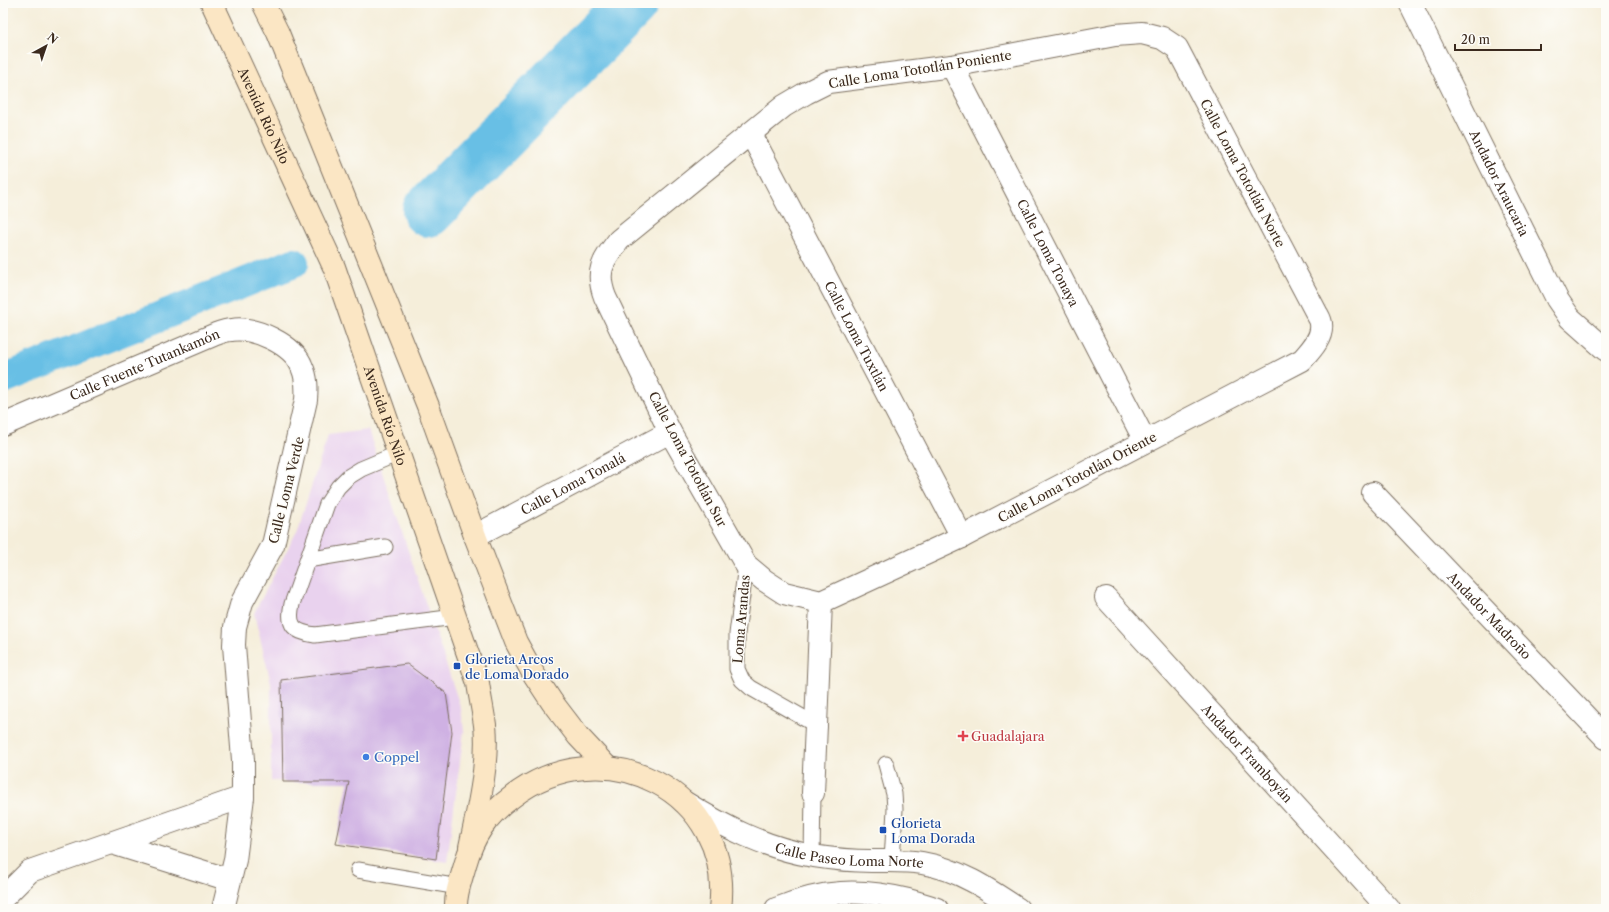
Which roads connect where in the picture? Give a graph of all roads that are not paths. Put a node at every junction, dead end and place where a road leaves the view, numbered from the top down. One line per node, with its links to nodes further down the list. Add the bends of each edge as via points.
1 (212, 3): 14 (main road, Avenida Río Nilo, via 334,267)
2 (263, 3): 16 (main road, via 278,33 428,406)
3 (1410, 3): 10 (street, Andador Araucaria, via 1557,299 1570,318)
4 (1142, 33): 5 (street, Calle Loma Tototlán Poniente, via 1115,35); 8 (street, Calle Loma Tototlán Norte, via 1162,38 1177,48 1316,312 1321,324)
5 (952, 66): 6 (street, Calle Loma Tototlán Poniente, via 828,82 784,106); 13 (street, Calle Loma Tonaya)
6 (751, 134): 7 (street, Calle Loma Tototlán Poniente, via 619,240); 17 (street, Calle Loma Tuxtlán)
7 (600, 273): 12 (street, Calle Loma Tototlán Sur, via 600,285 605,297)
8 (1320, 335): 13 (street, Calle Loma Tototlán Oriente, via 1302,360)
9 (288, 348): 11 (street, Calle Fuente Tutankamón, via 270,337 233,329); 29 (street, Calle Loma Verde, via 302,365 307,383 306,400 273,545 242,602 234,627)
10 (1606, 350)
11 (3, 425)
12 (670, 432): 16 (street, Calle Loma Tonalá); 20 (street, Calle Loma Tototlán Sur)
13 (1145, 441): 17 (street, Calle Loma Tototlán Oriente)
14 (399, 453): 19 (lane, via 361,469 348,477 338,488 327,504); 23 (main road, Avenida Río Nilo)
15 (1374, 493): 25 (street, Andador Madroño)
16 (475, 536): 27 (main road, via 516,642 533,673 578,736)
17 (962, 537): 22 (street, Calle Loma Tototlán Oriente)
18 (385, 546): 19 (lane)
19 (307, 560): 23 (lane, via 289,615 293,626 302,633 315,635)
20 (746, 565): 22 (street, Calle Loma Tototlán Sur, via 784,593); 24 (lane, Loma Arandas, via 737,634 737,669 742,680 751,688)
21 (1106, 598): 44 (street, Andador Framboyán)
22 (821, 602): 24 (street)
23 (456, 617): 32 (main road, Avenida Río Nilo, via 478,683 485,727 484,766)
24 (816, 725): 28 (street)
25 (1606, 738)
26 (886, 764): 34 (lane, via 895,809)
27 (607, 767): 30 (main road, via 628,770 647,777); 32 (main road, via 571,769 553,774 520,790 496,811)
28 (813, 793): 33 (lane)
29 (243, 797): 31 (street); 36 (street, Calle Loma Verde)
30 (682, 800): 33 (street, Calle Paseo Loma Norte, via 744,835); 40 (main road, via 696,815 714,849 721,884)
31 (112, 842): 36 (street); 37 (street, via 30,871)
32 (470, 847): 38 (main road)
33 (812, 856): 34 (street, Calle Paseo Loma Norte)
34 (892, 861): 43 (street, Calle Paseo Loma Norte, via 921,862 960,874)
35 (358, 870): 38 (lane)
36 (230, 880): 39 (street, Calle Loma Verde)
37 (4, 897)
38 (455, 901)
39 (223, 909)
40 (720, 909)
41 (776, 909): 42 (street, via 819,895 846,892 875,893)
42 (937, 909)
43 (1018, 909)
44 (1389, 909)

